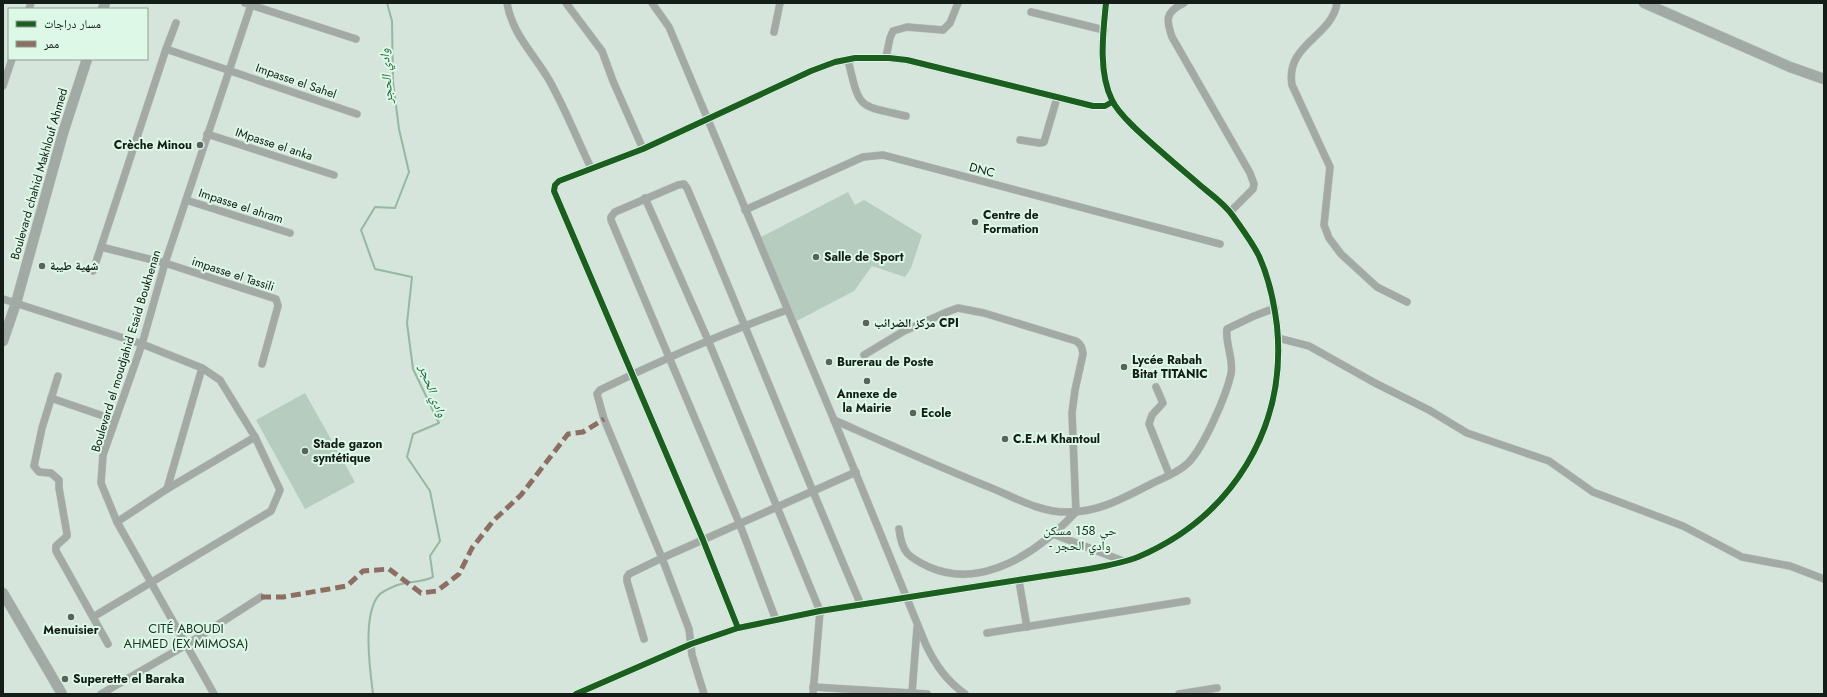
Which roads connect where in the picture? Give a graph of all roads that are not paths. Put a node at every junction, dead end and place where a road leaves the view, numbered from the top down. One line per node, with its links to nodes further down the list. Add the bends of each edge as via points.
1 (507, 3): 32 (street, via 514,26 527,50 549,80)
2 (566, 3): 31 (street, via 602,52)
3 (652, 3): 28 (street, via 669,27)
4 (780, 3): 14 (street)
5 (958, 3): 17 (street, via 950,23 943,30 907,27 893,31)
6 (1106, 3): 13 (street)
7 (1184, 3): 37 (street, via 1174,8 1168,17 1172,37 1254,184 1252,191)
8 (1337, 3): 44 (street, via 1332,17 1298,55 1290,76 1330,167 1324,218 1325,231 1341,254 1369,280 1382,291)
9 (1644, 3): 22 (main road, via 1790,67)
10 (250, 4): 15 (street); 21 (street, Boulevard el moudjahid Esaid Boukhenan)
11 (1031, 12): 13 (street)
12 (176, 23): 16 (street)
13 (1104, 30): 25 (street, via 1106,84)
14 (774, 32)
15 (356, 39)
16 (166, 49): 21 (street, Impasse el Sahel); 40 (street)
17 (886, 57): 20 (street); 24 (street)
18 (12, 60): 23 (street)
19 (87, 60): 45 (main road, Boulevard chahid Makhlouf Ahmed, via 63,133)
20 (848, 60): 27 (street, via 856,92 864,104 870,108); 28 (street, via 811,71)
21 (228, 70): 26 (street, Impasse el Sahel); 29 (street, Boulevard el moudjahid Esaid Boukhenan)
22 (1824, 79)
23 (3, 86)
24 (1058, 98): 25 (street, via 1093,106 1105,106); 30 (street, via 1044,141 1040,143)
25 (1112, 102): 37 (street, via 1147,140)
26 (357, 114)
27 (906, 116)
28 (706, 119): 31 (street); 36 (street)
29 (207, 134): 33 (street, IMpasse el anka); 35 (street, Boulevard el moudjahid Esaid Boukhenan)
30 (1020, 140)
31 (643, 149): 32 (street)
32 (591, 168): 57 (street, via 559,181 554,189)
33 (334, 175)
34 (645, 198): 48 (street, via 678,184 686,186); 50 (street); 54 (street, via 615,212 611,220)
35 (186, 200): 38 (street, Impasse el ahram); 41 (street, Boulevard el moudjahid Esaid Boukhenan)
36 (745, 210): 39 (street, DNC, via 863,157 883,155); 47 (street)
37 (1230, 212): 46 (street, via 1258,256)
38 (290, 233)
39 (1220, 244)
40 (101, 247): 41 (street); 42 (street)
41 (164, 264): 52 (street, Boulevard el moudjahid Esaid Boukhenan); 55 (street, impasse el Tassili, via 276,298 278,306)
42 (93, 272)
43 (3, 298): 45 (street)
44 (1407, 302)
45 (16, 303): 51 (main road, Boulevard chahid Makhlouf Ahmed); 52 (street)
46 (1275, 308): 49 (street); 65 (street, via 1228,328 1231,372 1222,399 1196,453 1184,466)
47 (787, 310): 48 (street); 62 (street)
48 (746, 325): 50 (street); 67 (street)
49 (1278, 338): 76 (street, via 1278,367 1271,409 1258,444 1247,464 1221,499 1185,530 1163,545); 77 (street, via 1309,346 1467,433 1549,461 1593,492 1683,526 1742,557 1790,566)
50 (708, 340): 54 (street); 68 (street)
51 (3, 341)
52 (142, 344): 56 (street); 61 (street, Boulevard el moudjahid Esaid Boukhenan)
53 (864, 355): 69 (street, via 904,331 961,308 1079,343 1083,354 1072,413)
54 (669, 356): 57 (street); 71 (street)
55 (262, 364)
56 (202, 368): 63 (street, via 220,380); 66 (street)
57 (631, 374): 74 (street); 75 (street, via 600,390 598,397 604,419)
58 (58, 376): 60 (street)
59 (1156, 387): 65 (street, via 1163,403 1152,415 1149,424)
60 (51, 398): 61 (street); 86 (street, via 34,466 39,472 53,474 59,480 67,536 56,546 56,551)
61 (115, 420): 70 (street, Boulevard el moudjahid Esaid Boukhenan, via 103,455 101,483)
62 (834, 420): 64 (street); 69 (street, via 1031,504 1050,510)
63 (255, 437): 66 (street); 79 (street, via 280,490 271,511)
64 (856, 472): 67 (street); 82 (street)
65 (1169, 474): 69 (street, via 1111,504)
66 (167, 489): 70 (street)
67 (812, 492): 68 (street); 84 (street)
68 (777, 507): 71 (street); 85 (street)
69 (1076, 512): 73 (street)
70 (117, 522): 79 (street, Boulevard el moudjahid Esaid Boukhenan)
71 (740, 525): 74 (street); 87 (street)
72 (899, 529): 73 (street, via 904,550 912,558 941,571 961,574 1002,566 1020,558)
73 (1054, 534): 76 (street)
74 (703, 540): 75 (street); 90 (street)
75 (662, 558): 92 (street, via 632,572 627,577); 94 (street, via 689,629)
76 (1123, 561): 78 (street)
77 (1824, 578)
78 (1019, 581): 82 (street); 89 (street)
79 (151, 582): 86 (street); 95 (street, Boulevard el moudjahid Esaid Boukhenan)
80 (3, 593): 99 (main road)
81 (261, 597): 95 (street)
82 (907, 598): 84 (street); 88 (street)
83 (1186, 601): 89 (street)
84 (860, 605): 85 (street)
85 (820, 610): 87 (street); 97 (street)
86 (93, 617): 93 (street)
87 (776, 620): 90 (street)
88 (917, 626): 98 (street); 105 (street, via 938,668)
89 (1027, 627): 91 (street)
90 (738, 628): 94 (street)
91 (987, 633)
92 (644, 639)
93 (108, 644)
94 (691, 644): 102 (street); 103 (street)
95 (186, 645): 100 (street); 101 (street, Boulevard el moudjahid Esaid Boukhenan)
96 (1217, 688): 106 (street)
97 (813, 691): 98 (street)
98 (912, 693): 104 (street)
99 (62, 694)
100 (101, 694)
101 (214, 694)
102 (576, 694)
103 (704, 694)
104 (927, 694)
105 (965, 694)
106 (1179, 694)

